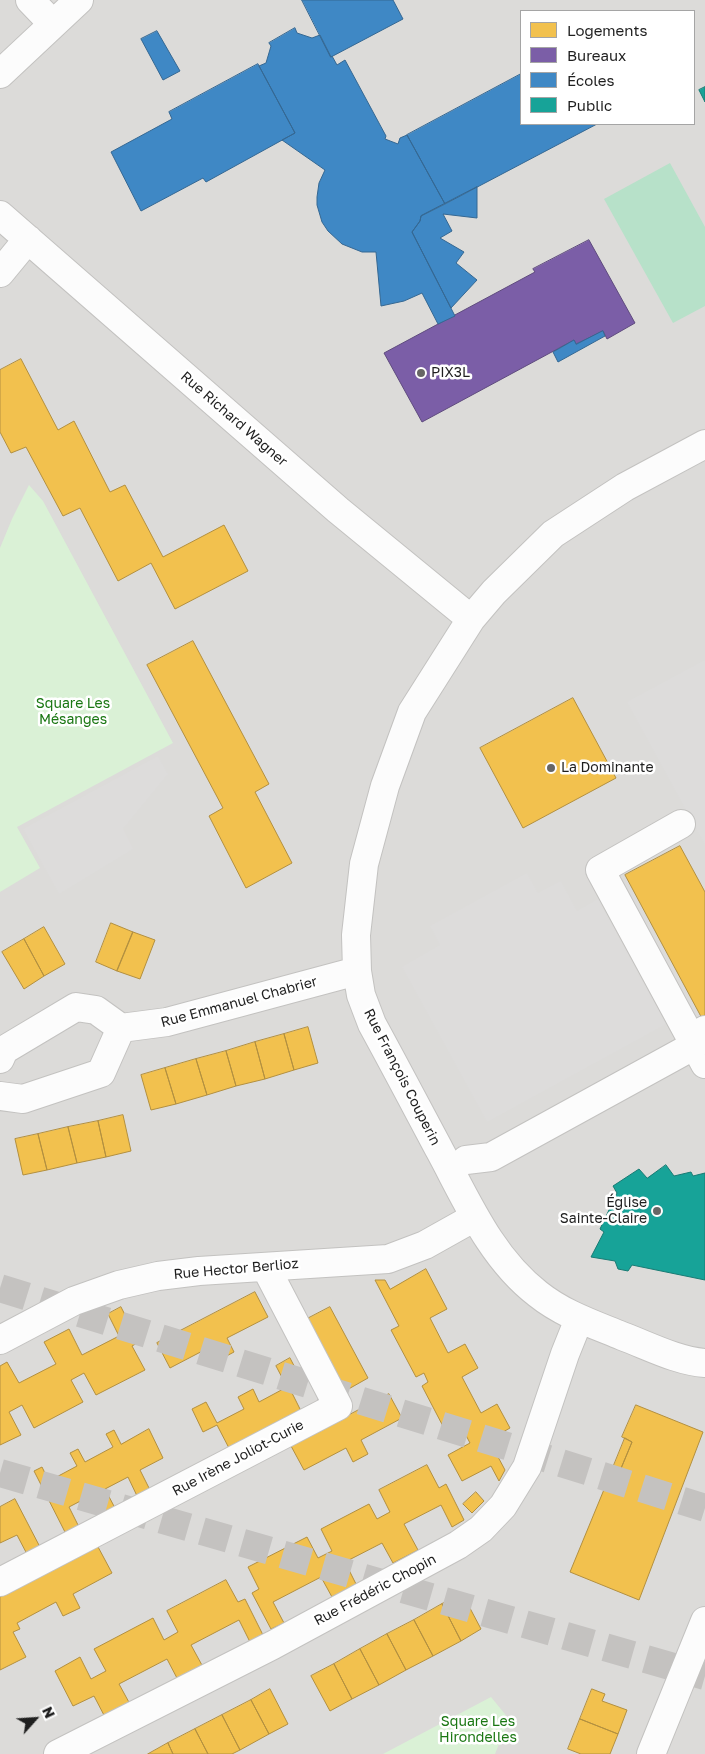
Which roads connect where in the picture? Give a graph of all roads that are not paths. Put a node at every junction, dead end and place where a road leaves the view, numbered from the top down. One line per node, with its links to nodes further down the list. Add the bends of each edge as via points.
1 (30, 0): 3 (street)
2 (78, 0): 3 (street)
3 (53, 24): 4 (street)
4 (0, 74)
5 (0, 215): 6 (street, Rue Richard Wagner)
6 (28, 240): 7 (street); 9 (street, Rue Richard Wagner, via 338,510)
7 (0, 273)
8 (705, 444): 9 (street, Rue François Couperin, via 625,486 553,534)
9 (471, 619): 11 (street, Rue François Couperin, via 412,712 385,786 364,864 356,935)
10 (681, 824): 13 (street, via 600,870)
11 (357, 970): 12 (street, Rue Emmanuel Chabrier, via 167,1022); 17 (street, Rue François Couperin, via 361,995 372,1024)
12 (121, 1028): 14 (street, via 96,1010 76,1007 4,1050); 15 (street, via 101,1074 22,1099)
13 (702, 1046): 16 (street, via 491,1157)
14 (0, 1059)
15 (0, 1096)
16 (466, 1160)
17 (475, 1217): 18 (street, Rue Hector Berlioz, via 425,1245 388,1259); 19 (street, Rue François Couperin, via 515,1272 538,1294)
18 (266, 1268): 20 (street, Rue Hector Berlioz, via 200,1270 119,1285 74,1301); 22 (street, Rue Irène Joliot-Curie, via 338,1406)
19 (579, 1319): 21 (street, Rue François Couperin, via 662,1352); 25 (street, Rue Frédéric Chopin, via 528,1467 503,1506 481,1529 458,1545 291,1635)
20 (0, 1340)
21 (705, 1363)
22 (0, 1582)
23 (705, 1621): 24 (street)
24 (698, 1660): 26 (street)
25 (58, 1754)
26 (651, 1754)

